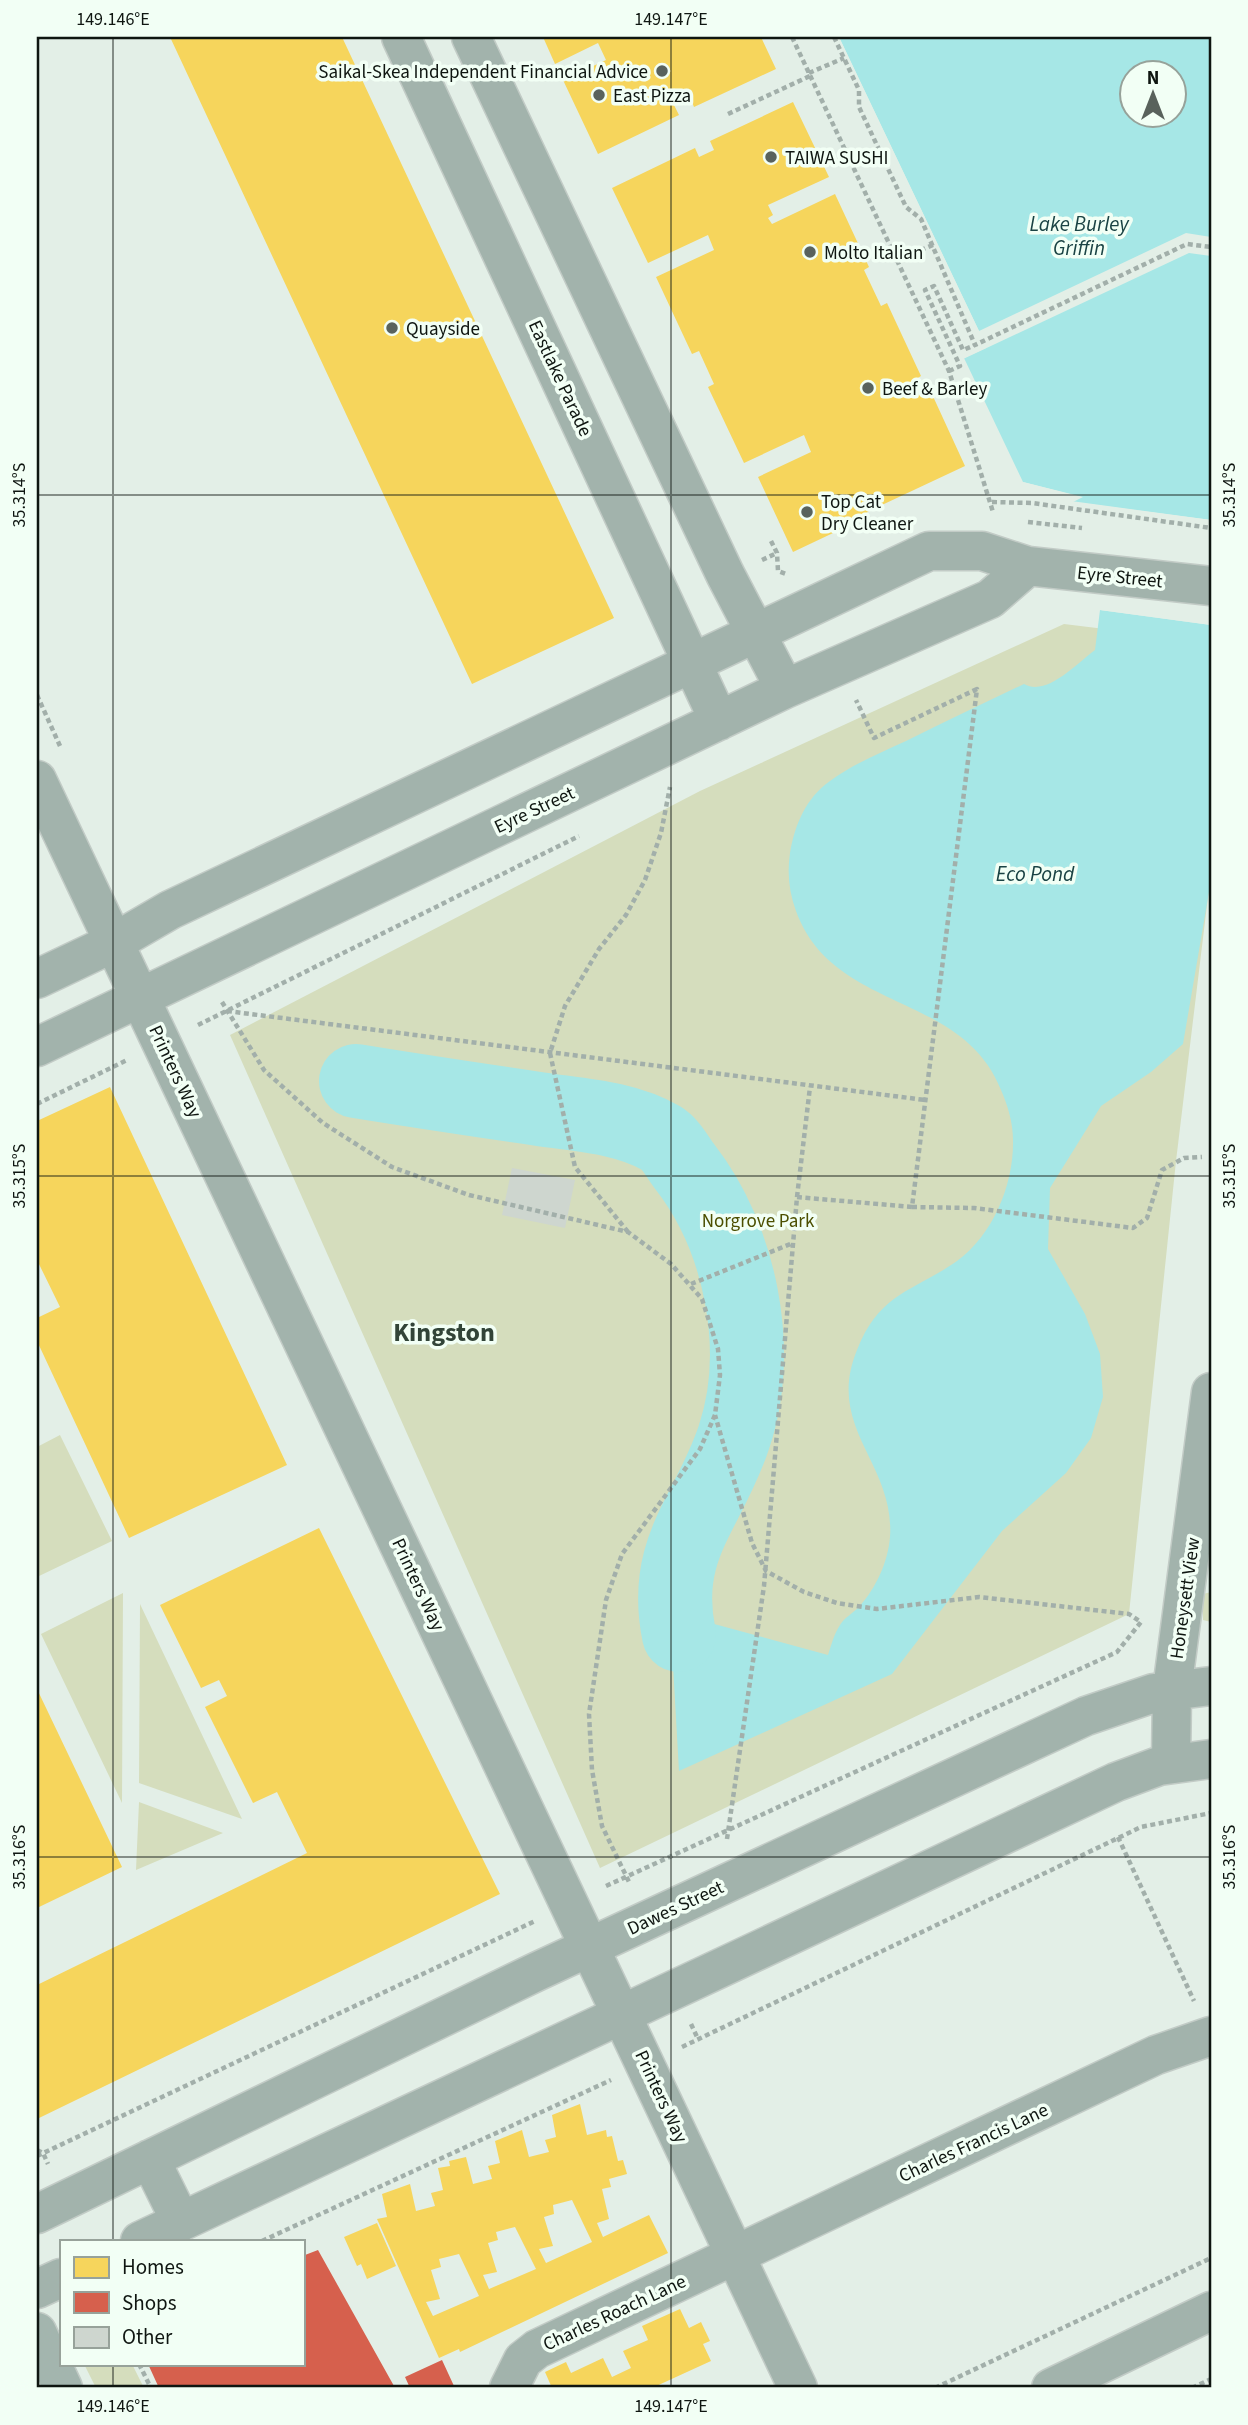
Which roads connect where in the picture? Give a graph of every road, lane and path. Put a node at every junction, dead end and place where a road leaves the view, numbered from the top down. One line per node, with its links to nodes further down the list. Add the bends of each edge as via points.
1 (401, 37): 19 (street, Eastlake Parade)
2 (471, 37): 18 (street)
3 (792, 37): 6 (path)
4 (834, 37): 5 (path)
5 (844, 58): 6 (path); 8 (path, via 859,90 859,107 906,207 921,219)
6 (809, 75): 7 (path); 10 (path)
7 (728, 114)
8 (933, 245): 10 (path); 11 (path)
9 (1211, 247): 11 (path, via 1187,244)
10 (897, 260): 12 (path)
11 (975, 345): 12 (path, via 963,350 934,286 925,290 960,366)
12 (949, 371): 13 (path, via 992,502 1032,503)
13 (1211, 528)
14 (771, 541): 15 (path)
15 (777, 553)
16 (1028, 566): 17 (street, Eyre Street); 18 (street, Eyre Street, via 982,551 929,551); 20 (street, Eyre Street, via 990,599)
17 (1211, 586)
18 (754, 631): 19 (street, Eyre Street); 20 (street)
19 (694, 661): 22 (street, Eastlake Parade); 26 (street, Eyre Street, via 170,911)
20 (785, 689): 22 (street, Eyre Street)
21 (852, 689): 34 (path, via 874,738 977,689)
22 (719, 720): 28 (street, Eyre Street)
23 (673, 774): 32 (path, via 645,880 565,1006)
24 (37, 780): 26 (street, Printers Way)
25 (582, 835): 29 (path)
26 (115, 942): 27 (street, Eyre Street); 28 (street, Printers Way)
27 (37, 979)
28 (140, 996): 30 (street, Printers Way); 31 (street, Eyre Street)
29 (226, 1010): 30 (path); 32 (path); 39 (path, via 264,1070 323,1124 392,1167 469,1195)
30 (163, 1042): 35 (path); 53 (street, Printers Way)
31 (37, 1046)
32 (550, 1053): 33 (path); 39 (path, via 575,1167)
33 (810, 1087): 34 (path); 37 (path)
34 (925, 1100): 38 (path)
35 (37, 1104)
36 (1202, 1157): 38 (path, via 1184,1158 1162,1170 1149,1213 1133,1228 974,1208)
37 (797, 1197): 38 (path); 40 (path)
38 (912, 1207)
39 (628, 1232): 41 (path)
40 (793, 1243): 41 (path); 44 (path)
41 (691, 1284): 43 (path, via 702,1299 718,1349)
42 (1211, 1392): 46 (street, Honeysett View)
43 (715, 1416): 44 (path, via 752,1543); 44 (path, via 700,1449 622,1554 606,1600 589,1714 592,1770 602,1826 626,1876 1116,1652 1140,1622 1129,1614 979,1597 877,1609 804,1592)
44 (766, 1571): 50 (path)
45 (1211, 1686): 46 (street, Dawes Street)
46 (1172, 1690): 48 (street, Honeysett View); 53 (street, Dawes Street, via 1086,1716)
47 (1211, 1759): 48 (street)
48 (1171, 1763): 54 (street, via 1116,1782)
49 (1211, 1813): 51 (path, via 1140,1827)
50 (732, 1814)
51 (1118, 1837): 55 (path); 56 (path)
52 (516, 1931): 58 (path)
53 (590, 1946): 54 (street, Printers Way); 59 (street, Dawes Street)
54 (624, 2016): 56 (street, Printers Way); 61 (street)
55 (1211, 2036): 64 (street, Charles Francis Lane, via 1156,2055)
56 (647, 2064): 63 (path); 64 (street, Printers Way)
57 (37, 2150): 58 (path)
58 (40, 2155)
59 (150, 2160): 60 (street, Dawes Street); 61 (street)
60 (37, 2214)
61 (181, 2222): 62 (street)
62 (142, 2240)
63 (264, 2240)
64 (737, 2255): 74 (street, Charles Roach Lane, via 537,2349 523,2360); 75 (street, Printers Way)
65 (1211, 2259): 76 (path)
66 (60, 2278): 67 (street)
67 (37, 2289)
68 (1211, 2311): 77 (street)
69 (37, 2332): 72 (main road)
70 (140, 2366): 73 (path)
71 (1211, 2379): 78 (path)
72 (63, 2388)
73 (151, 2388)
74 (509, 2388)
75 (798, 2388)
76 (935, 2388)
77 (1051, 2388)
78 (1192, 2388)

